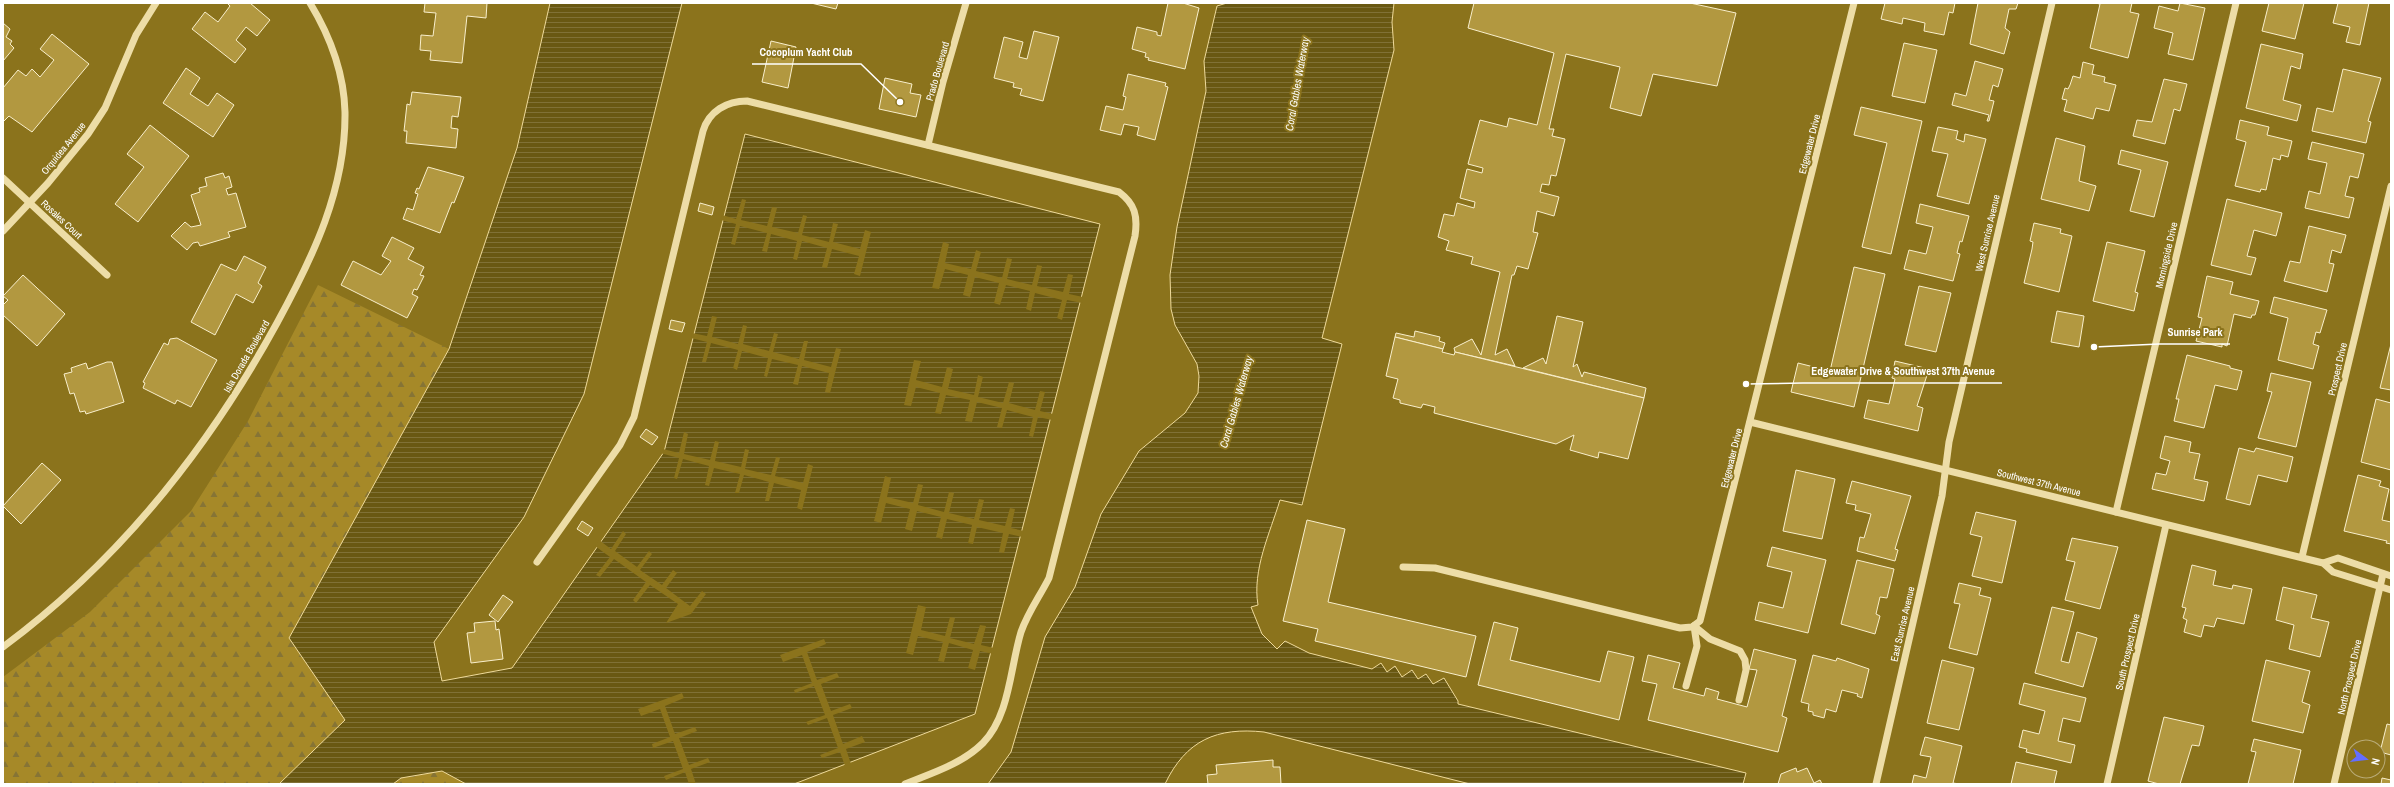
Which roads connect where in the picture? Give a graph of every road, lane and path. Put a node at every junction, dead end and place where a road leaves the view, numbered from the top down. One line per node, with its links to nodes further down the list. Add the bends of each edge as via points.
1 (156, 3): 10 (street, Orquidea Avenue, via 136,35 110,97 94,125 79,147)
2 (310, 3): 26 (street, Isla Dorada Boulevard, via 333,50 345,111 341,167 329,213 313,254 246,378 182,471 155,505 109,554 48,612)
3 (966, 3): 7 (street, Prado Boulevard)
4 (1854, 3): 13 (street, Edgewater Drive)
5 (2052, 3): 14 (street, West Sunrise Avenue, via 1949,442)
6 (2236, 3): 15 (street, Morningside Drive)
7 (928, 145): 18 (street, via 747,101 728,103 711,116 703,131 634,417 620,445); 29 (street, via 1119,192 1134,206 1137,225 1050,578 1030,610 1021,632 997,721 983,743 972,753 947,767)
8 (3, 178): 10 (street, Rosales Court)
9 (2391, 186): 17 (street, Prospect Drive)
10 (30, 203): 11 (street, Orquidea Avenue); 12 (street, Rosales Court)
11 (3, 231)
12 (107, 275)
13 (1750, 422): 14 (street, Southwest 37th Avenue); 25 (street, Edgewater Drive, via 1702,618)
14 (1945, 469): 15 (street, Southwest 37th Avenue); 30 (street, East Sunrise Avenue, via 1942,496)
15 (2116, 512): 16 (street, Southwest 37th Avenue)
16 (2166, 525): 17 (street, Southwest 37th Avenue); 31 (street, South Prospect Drive)
17 (2302, 558): 19 (street, Southwest 37th Avenue)
18 (538, 562)
19 (2323, 562): 21 (street, Southwest 37th Avenue, via 2338,558); 23 (street, Southwest 37th Avenue, via 2334,572)
20 (1403, 567): 25 (street, via 1435,568 1673,626)
21 (2383, 574): 22 (street, Southwest 37th Avenue); 23 (street, North Prospect Drive)
22 (2391, 576)
23 (2380, 588): 24 (street, Southwest 37th Avenue); 32 (street, North Prospect Drive)
24 (2391, 590)
25 (1694, 626): 27 (street, via 1697,646); 28 (street, via 1710,638 1740,651 1745,660 1746,670)
26 (3, 647)
27 (1686, 686)
28 (1739, 700)
29 (905, 784)
30 (1876, 784)
31 (2107, 784)
32 (2334, 784)

